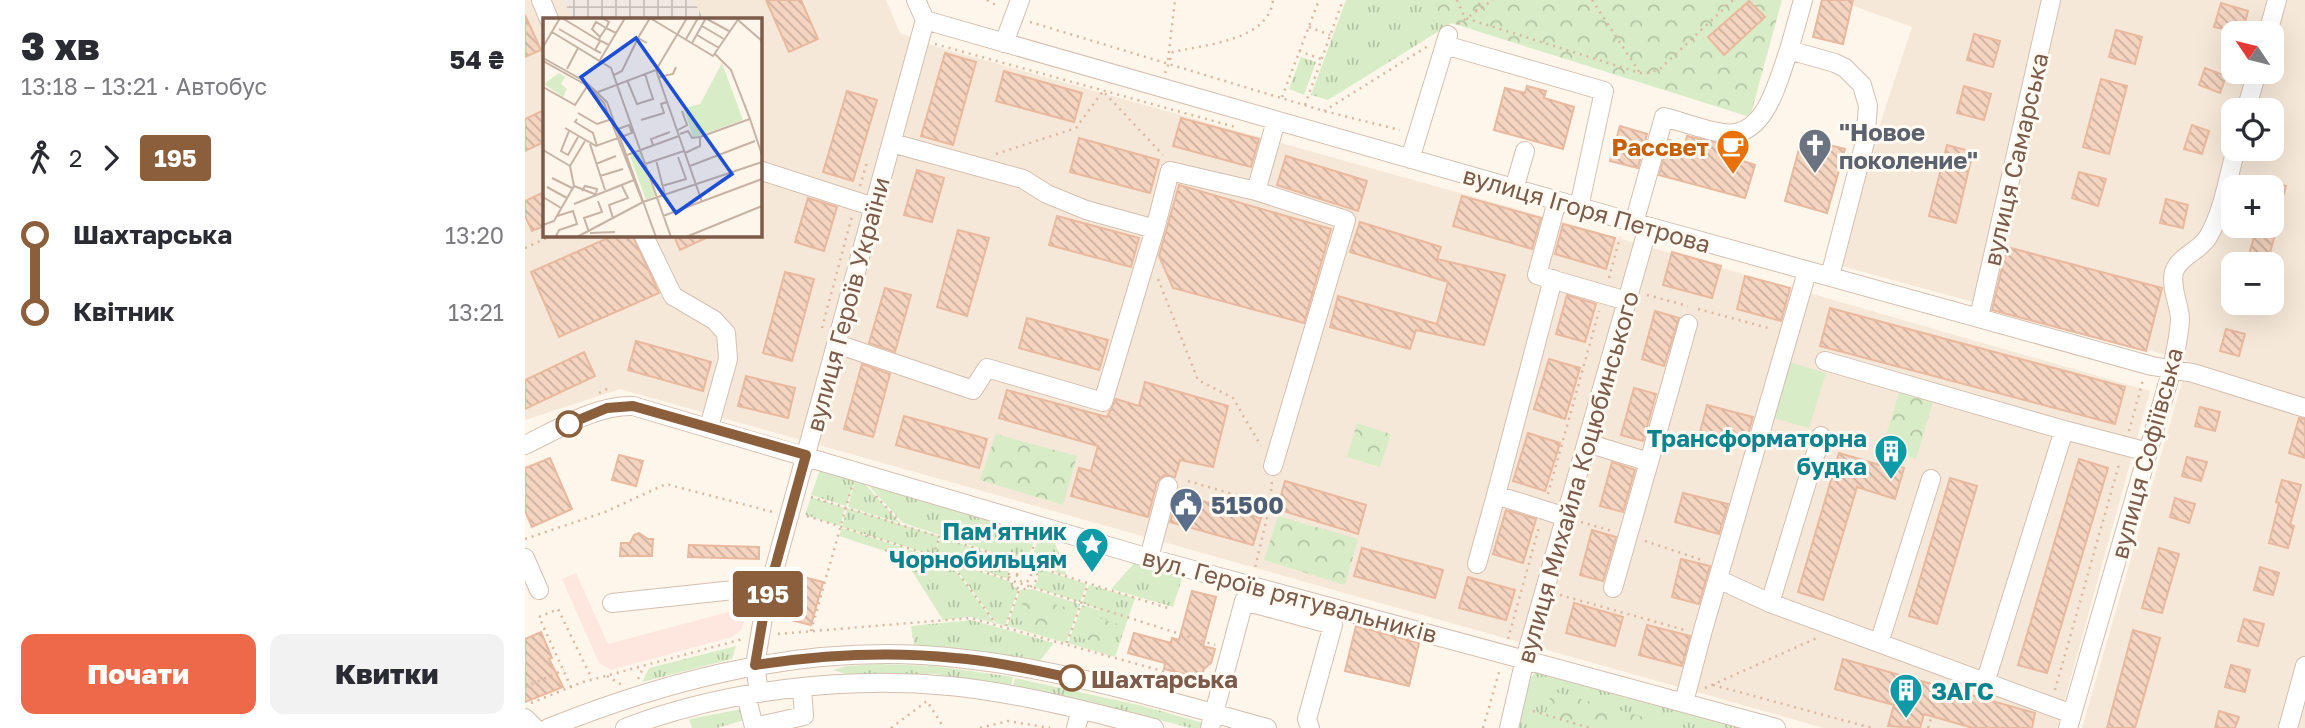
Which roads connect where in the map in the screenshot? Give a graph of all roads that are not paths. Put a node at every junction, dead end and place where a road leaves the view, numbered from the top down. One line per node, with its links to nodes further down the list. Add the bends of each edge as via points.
1 (541, 0): 7 (street)
2 (916, 0): 8 (street)
3 (1803, 0): 11 (street)
4 (2051, 0): 30 (street, вулиця Самарська)
5 (2277, 0): 9 (street)
6 (1017, 8): 10 (street)
7 (549, 18)
8 (925, 20): 10 (street, вулиця Ігоря Петрова); 13 (street, вулиця Героїв України)
9 (2271, 21)
10 (1004, 43): 12 (street, вулиця Ігоря Петрова)
11 (1789, 50): 23 (street, вулиця Михайла Коцюбинського, via 1764,113 1747,128 1725,134 1664,117); 27 (street, via 1845,68 1862,85 1868,106 1865,142)
12 (1276, 121): 15 (street, вулиця Ігоря Петрова); 19 (street)
13 (892, 143): 21 (street, вулиця Героїв України); 24 (street, via 1023,179 1086,210)
14 (1525, 151): 18 (street)
15 (1410, 159): 18 (street, вулиця Ігоря Петрова); 22 (street, via 1446,39 1604,92)
16 (2233, 161): 34 (street, вулиця Софіївська, via 2207,239 2174,270 2180,318)
17 (761, 171): 21 (street)
18 (1514, 189): 20 (street, вулиця Ігоря Петрова)
19 (1256, 191): 24 (street, via 1170,172); 44 (street, via 1346,220)
20 (1557, 201): 22 (street, вулиця Ігоря Петрова); 28 (street, via 1537,275)
21 (874, 206): 32 (street, вулиця Героїв України)
22 (1579, 207): 23 (street, вулиця Ігоря Петрова)
23 (1634, 228): 26 (street, вулиця Ігоря Петрова); 29 (street, вулиця Михайла Коцюбинського)
24 (1155, 229): 32 (street, via 1103,402 987,368 973,390)
25 (644, 236): 36 (street, via 673,296 714,320 726,333 728,359)
26 (1807, 272): 27 (street, вулиця Ігоря Петрова); 52 (street)
27 (1830, 276): 30 (street, вулиця Ігоря Петрова)
28 (1553, 279): 29 (street, via 1604,295); 47 (street)
29 (1634, 297): 39 (street, вулиця Михайла Коцюбинського)
30 (1979, 317): 34 (street, вулиця Ігоря Петрова)
31 (1688, 324): 43 (street)
32 (837, 344): 42 (street, вулиця Героїв України)
33 (1825, 361): 37 (street)
34 (2172, 369): 35 (street, вулиця Ігоря Петрова); 41 (street, вулиця Софіївська)
35 (2305, 408)
36 (709, 427): 40 (street, вул. Героїв рятувальників, via 617,405); 42 (street, вул. Героїв рятувальників)
37 (2064, 430): 41 (street); 63 (street)
38 (1821, 436): 57 (street)
39 (1587, 443): 43 (street); 48 (street, вулиця Михайла Коцюбинського)
40 (525, 445)
41 (2148, 452): 71 (street, вулиця Софіївська)
42 (806, 455): 50 (street, вул. Героїв рятувальників); 55 (street, вулиця Героїв України)
43 (1649, 462): 53 (street)
44 (1273, 466)
45 (1931, 479): 58 (street)
46 (1168, 486): 50 (street)
47 (1496, 495): 48 (street); 51 (street)
48 (1570, 519): 60 (street, вулиця Михайла Коцюбинського)
49 (525, 558): 54 (street)
50 (1149, 558): 60 (street, вул. Героїв рятувальників)
51 (1477, 564)
52 (1719, 573): 57 (street); 67 (street)
53 (1612, 588)
54 (539, 590)
55 (766, 600): 56 (street, via 734,590); 61 (street, вулиця Героїв України)
56 (612, 603)
57 (1770, 603): 58 (street)
58 (1879, 643): 63 (street)
59 (813, 658): 61 (street); 64 (street); 70 (street, via 905,654 957,658 1083,680)
60 (1525, 659): 67 (street, вул. Героїв рятувальників); 79 (street, вулиця Михайла Коцюбинського)
61 (755, 665): 65 (street); 66 (street, вулиця Героїв України)
62 (2305, 666): 81 (street)
63 (1985, 683): 71 (street)
64 (809, 687): 66 (street); 66 (street, вулиця Героїв України, via 804,716 754,727); 68 (street, via 897,683 952,687)
65 (630, 693): 72 (street); 74 (street)
66 (753, 694): 72 (street)
67 (1685, 699): 80 (street, вул. Героїв рятувальників)
68 (1081, 710): 75 (street); 76 (street)
69 (525, 718): 73 (street)
70 (1212, 721): 77 (street); 78 (street, via 1244,601 1333,625 1307,719)
71 (2070, 721)
72 (637, 726)
73 (535, 728)
74 (548, 728)
75 (1076, 728)
76 (1154, 728)
77 (1267, 728)
78 (1310, 728)
79 (1509, 728)
80 (1776, 728)
81 (2288, 728)

